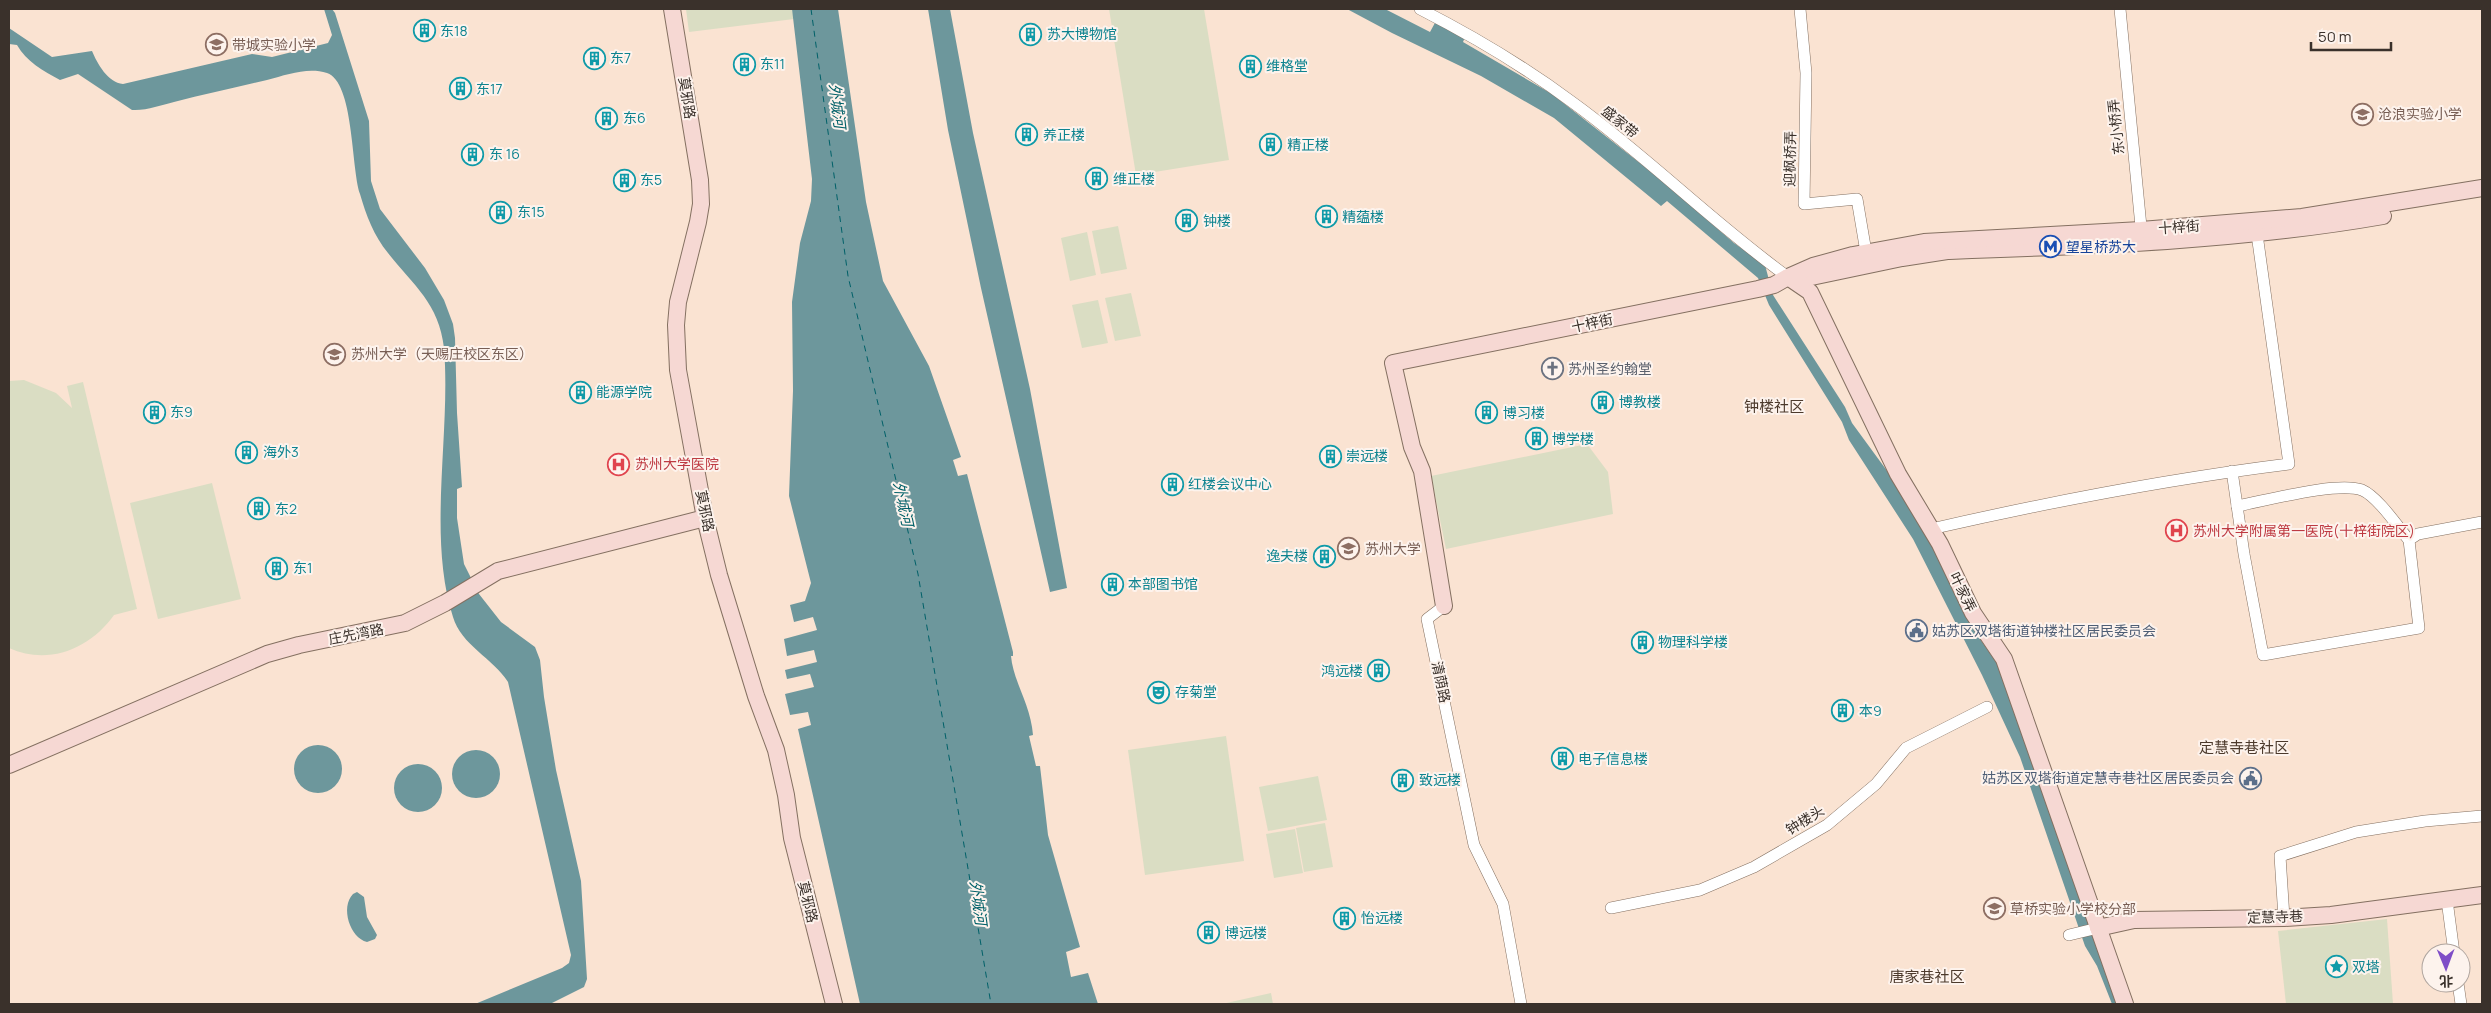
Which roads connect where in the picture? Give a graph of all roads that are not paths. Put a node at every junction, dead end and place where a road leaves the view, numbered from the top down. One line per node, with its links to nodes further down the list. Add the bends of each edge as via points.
1 (672, 9): 14 (street, 莫邪路, via 700,180 701,204 678,302 676,347)
2 (1420, 9): 10 (street, 盛家带, via 1573,102 1751,250)
3 (1800, 9): 9 (street, 迎枫桥弄, via 1806,73 1804,204 1857,199)
4 (2120, 9): 8 (street, 东小桥弄)
5 (2482, 188): 7 (street, 十梓街)
6 (2482, 198): 7 (street, 十梓街, via 2321,227)
7 (2256, 227): 8 (street, 十梓街); 12 (street, via 2289,464)
8 (2142, 236): 9 (street, 十梓街, via 1956,239); 10 (street, 十梓街, via 1947,252 1902,258 1804,280)
9 (1866, 252): 10 (street, 十梓街, via 1813,266)
10 (1781, 281): 11 (street, 十梓街, via 1758,289); 16 (street, 叶家弄, via 1810,292 1898,474)
11 (1394, 364): 18 (street, 清荫路, via 1412,447 1422,471)
12 (2232, 471): 13 (street); 16 (street, via 2033,505)
13 (2237, 506): 17 (street, via 2334,489 2363,490); 17 (street, via 2263,655 2419,628)
14 (705, 518): 20 (street, 庄先湾路, via 498,571 405,624 267,654); 29 (street, 莫邪路, via 721,584 776,750 792,838)
15 (2482, 522): 17 (street, via 2418,534)
16 (1931, 529): 26 (street, 叶家弄, via 1972,613 2004,659)
17 (2409, 540)
18 (1444, 606): 30 (street, 清荫路, via 1427,619 1474,845 1503,904)
19 (1987, 707): 24 (street, 钟楼头, via 1906,748 1876,784 1827,825 1754,867 1700,890)
20 (9, 765)
21 (2482, 816): 25 (street, via 2356,832 2280,856)
22 (2482, 895): 23 (street, 定慧寺巷)
23 (2447, 900): 25 (street, 定慧寺巷); 28 (street)
24 (1611, 908)
25 (2284, 918): 26 (street, 定慧寺巷, via 2134,920)
26 (2096, 928): 27 (street, 定慧寺巷); 31 (street, 叶家弄)
27 (2074, 934)
28 (2453, 943)
29 (834, 1004)
30 (1521, 1004)
31 (2125, 1004)

